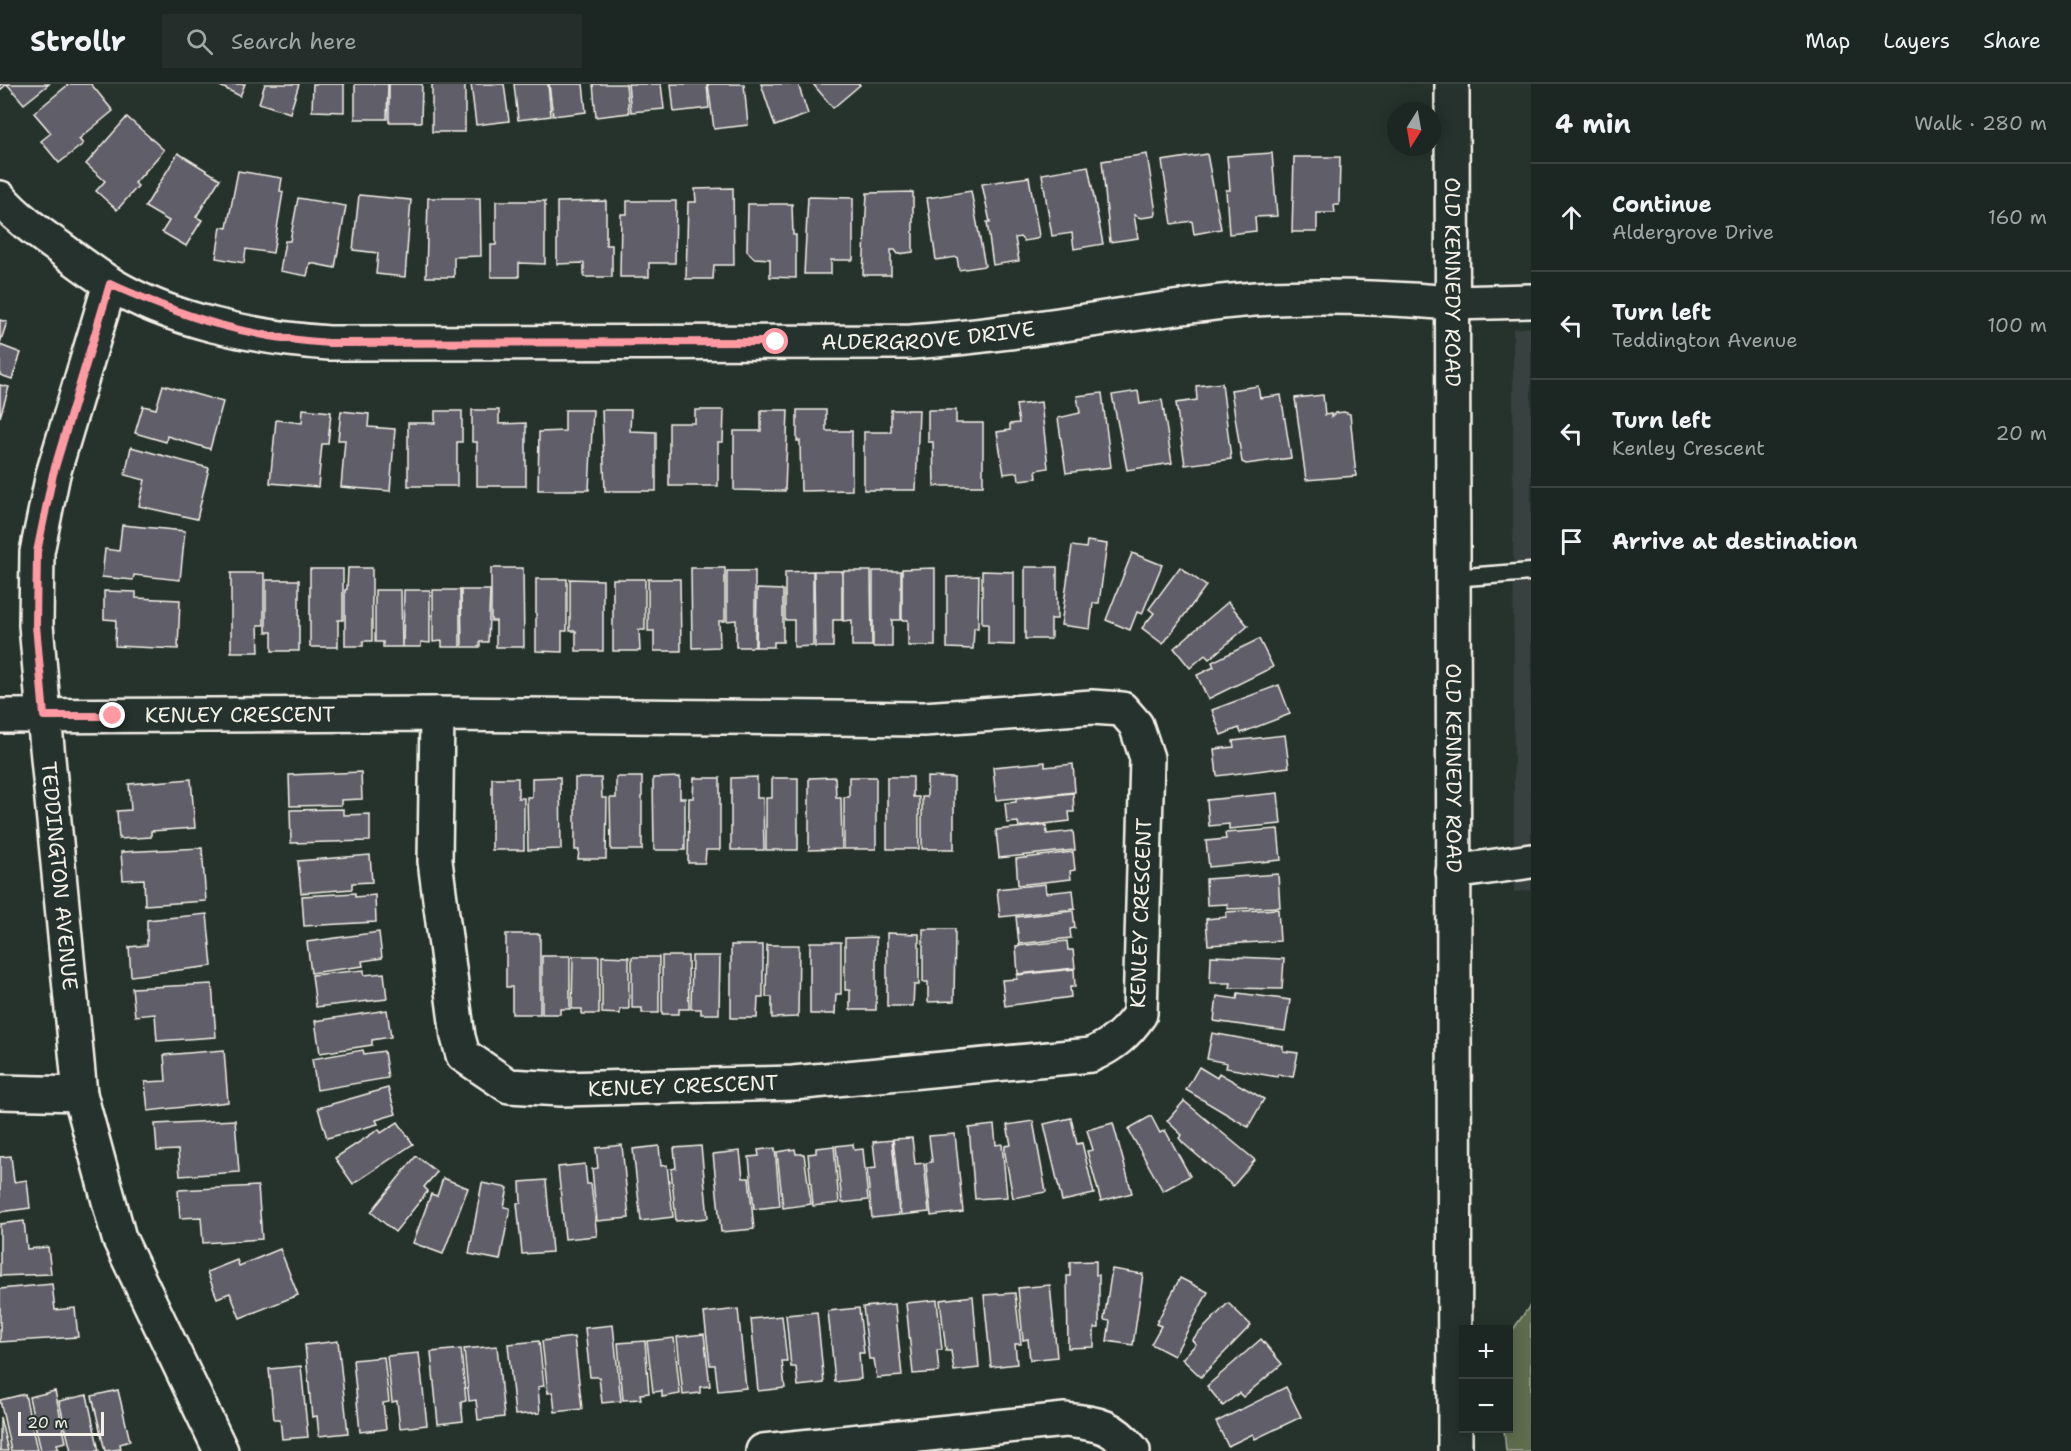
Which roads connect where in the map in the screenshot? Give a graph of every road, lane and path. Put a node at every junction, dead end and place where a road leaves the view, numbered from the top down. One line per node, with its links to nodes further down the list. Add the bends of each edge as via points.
1 (1452, 84): 5 (street, OLD KENNEDY ROAD)
2 (0, 198): 3 (street, ALDERGROVE DRIVE, via 35,231)
3 (110, 284): 5 (street, ALDERGROVE DRIVE, via 170,311 232,330 329,343 910,342 990,335 1233,301 1310,298); 10 (street, TEDDINGTON AVENUE, via 53,474 37,552 36,625)
4 (1531, 301): 5 (street, ALDERGROVE DRIVE)
5 (1451, 303): 7 (street, OLD KENNEDY ROAD)
6 (1531, 572): 7 (lane)
7 (1452, 578): 12 (street, OLD KENNEDY ROAD)
8 (437, 714): 8 (street, KENLEY CRESCENT, via 435,861 458,1037 463,1055 509,1086 561,1089 793,1083 1091,1055 1110,1047 1140,1014 1147,758 1136,725 1122,709 1092,707 924,719); 10 (street, KENLEY CRESCENT)
9 (0, 716): 10 (street, KENLEY CRESCENT)
10 (44, 716): 14 (street, TEDDINGTON AVENUE)
11 (1531, 861): 12 (street)
12 (1453, 872): 18 (street, OLD KENNEDY ROAD)
13 (0, 1092): 14 (street)
14 (80, 1094): 15 (street, TEDDINGTON AVENUE, via 119,1238)
15 (221, 1451)
16 (763, 1451): 17 (street, via 1065,1420 1103,1424 1122,1437)
17 (1133, 1451)
18 (1455, 1451)

